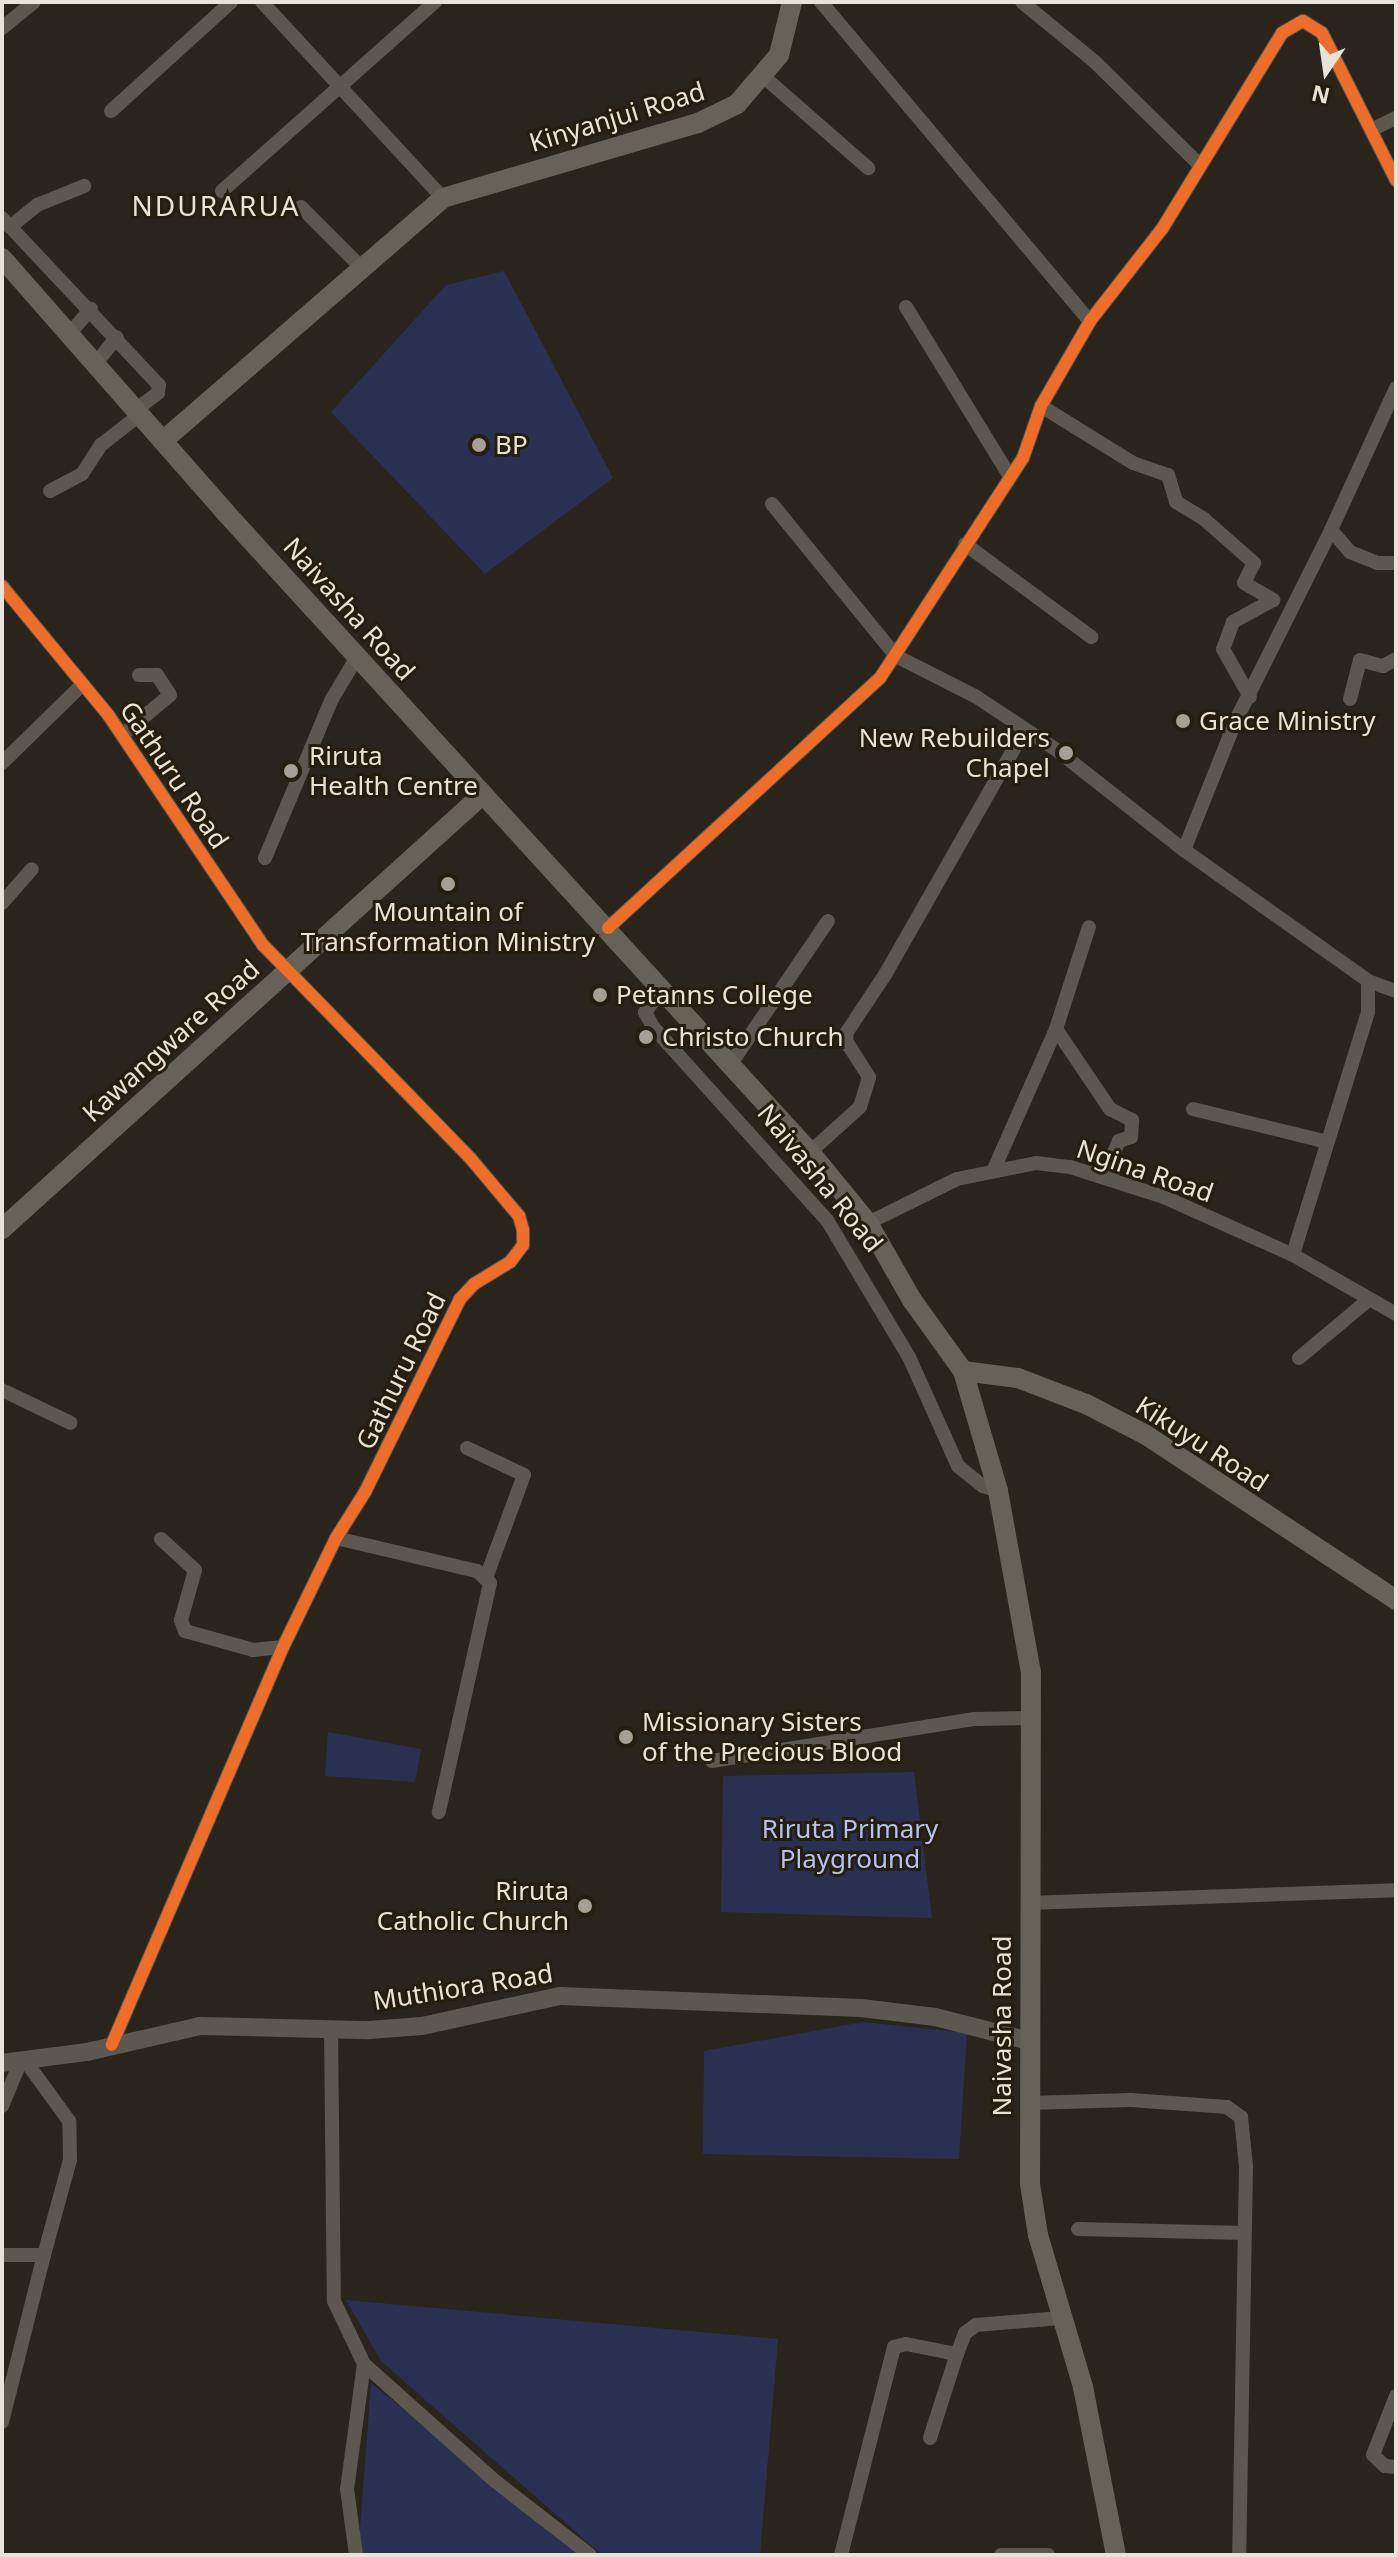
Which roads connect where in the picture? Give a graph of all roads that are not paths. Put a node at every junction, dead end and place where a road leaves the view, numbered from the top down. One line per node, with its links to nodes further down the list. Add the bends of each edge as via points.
1 (34, 2): 8 (street)
2 (231, 2): 11 (street)
3 (262, 2): 10 (street)
4 (435, 2): 10 (street)
5 (792, 2): 9 (main road, Kinyanjui Road, via 779,55)
6 (821, 2): 27 (street)
7 (1022, 2): 14 (street, via 1095,62)
8 (2, 28)
9 (763, 76): 15 (street); 19 (main road, Kinyanjui Road, via 737,104 698,123)
10 (338, 85): 18 (street); 19 (street)
11 (111, 111)
12 (1396, 118): 13 (street)
13 (1371, 130): 14 (street, via 1322,33 1303,21 1278,40); 16 (street)
14 (1201, 166): 27 (street, via 1162,229)
15 (868, 168)
16 (1396, 180)
17 (84, 186): 21 (street)
18 (222, 191)
19 (443, 198): 24 (main road)
20 (301, 207): 24 (street)
21 (6, 223): 22 (street)
22 (24, 240): 23 (street); 26 (street)
23 (4, 260): 28 (main road, Naivasha Road)
24 (363, 269): 34 (main road)
25 (906, 307): 35 (street)
26 (91, 309): 28 (street); 29 (street)
27 (1090, 321): 32 (street)
28 (70, 333): 30 (main road, Naivasha Road)
29 (117, 337): 30 (street); 33 (street, via 159,385 158,393)
30 (96, 363): 33 (main road, Naivasha Road)
31 (1396, 388): 38 (street)
32 (1041, 406): 35 (street); 48 (street, via 1133,463 1168,475 1176,502 1254,563 1244,583 1273,600 1233,622 1223,649)
33 (140, 410): 34 (main road, Naivasha Road); 36 (street, via 101,445 82,474)
34 (165, 439): 44 (main road, Naivasha Road)
35 (1010, 477): 39 (street)
36 (50, 491)
37 (772, 504): 43 (street)
38 (1331, 530): 40 (street, via 1350,552 1377,563); 48 (street)
39 (965, 544): 42 (street); 43 (street)
40 (1396, 563)
41 (3, 591): 47 (street, Gathuru Road)
42 (1091, 637)
43 (896, 656): 50 (street, via 975,696); 60 (street, via 880,678)
44 (357, 657): 53 (main road, Naivasha Road); 55 (street, via 332,699)
45 (1396, 659): 49 (street, via 1383,666 1360,660)
46 (139, 675): 51 (street, via 157,675 170,695)
47 (83, 684): 51 (street, Gathuru Road); 52 (street)
48 (1250, 697): 54 (street)
49 (1350, 699)
50 (1024, 731): 54 (street, via 1058,751); 70 (street, via 847,1032 846,1041 869,1077 860,1107)
51 (122, 735): 61 (street, Gathuru Road, via 241,917)
52 (2, 763)
53 (482, 795): 60 (main road, Naivasha Road); 61 (main road, Kawangware Road)
54 (1184, 850): 62 (street)
55 (265, 858)
56 (32, 869): 57 (street)
57 (2, 903)
58 (828, 921): 66 (street)
59 (1089, 927): 65 (street)
60 (608, 928): 63 (main road, Naivasha Road)
61 (289, 968): 74 (main road, Kawangware Road); 84 (street, Gathuru Road, via 355,1045 471,1159 519,1216 523,1230 523,1245 510,1262 460,1299 365,1492)
62 (1368, 981): 64 (street); 69 (street, via 1368,1012)
63 (662, 989): 66 (main road, Naivasha Road); 67 (street, Naivasha Road, via 645,1012)
64 (1396, 991)
65 (1056, 1029): 71 (street); 72 (street, via 1110,1109 1132,1120 1131,1137 1119,1141 1112,1157 1118,1162)
66 (734, 1070): 67 (street); 70 (main road, Naivasha Road)
67 (718, 1094): 83 (street, Naivasha Road, via 851,1252 942,1421 958,1466)
68 (1193, 1109): 69 (street)
69 (1327, 1142): 75 (street)
70 (810, 1152): 73 (main road, Naivasha Road)
71 (994, 1169): 72 (street, Ngina Road, via 1036,1163); 73 (street, Ngina Road, via 957,1179)
72 (1110, 1179): 75 (street, Ngina Road)
73 (868, 1223): 79 (main road, Naivasha Road, via 912,1300)
74 (2, 1229)
75 (1293, 1255): 76 (street, Ngina Road)
76 (1367, 1301): 77 (street, Ngina Road); 78 (street)
77 (1396, 1314)
78 (1299, 1358)
79 (963, 1371): 83 (main road, Naivasha Road); 87 (main road, Kikuyu Road, via 1018,1378 1146,1435)
80 (2, 1390): 81 (street)
81 (71, 1423)
82 (467, 1448): 86 (street, via 524,1475)
83 (998, 1491): 89 (main road, Naivasha Road, via 1031,1672)
84 (336, 1538): 86 (street); 88 (street, Gathuru Road)
85 (161, 1539): 88 (street, via 195,1570 181,1620 185,1631 253,1650)
86 (487, 1575): 91 (street, via 487,1602)
87 (1396, 1600)
88 (283, 1647): 96 (street, Gathuru Road)
89 (1033, 1718): 90 (street, via 975,1719); 93 (main road, Naivasha Road)
90 (712, 1761)
91 (439, 1812)
92 (1396, 1890): 93 (street)
93 (1028, 1903): 95 (main road, Naivasha Road)
94 (331, 2029): 95 (street, Muthiora Road, via 422,2026 560,1996 861,2008 935,2017); 96 (street, Muthiora Road, via 227,2023); 106 (street, via 334,2301)
95 (1029, 2041): 98 (main road, Naivasha Road)
96 (112, 2045): 97 (street, Muthiora Road)
97 (16, 2063): 99 (street); 103 (street, via 60,2105 72,2139)
98 (1028, 2103): 101 (street, via 1131,2100 1236,2111 1246,2166); 104 (main road, Naivasha Road, via 1030,2184)
99 (2, 2106)
100 (1078, 2229): 101 (street)
101 (1244, 2233): 118 (street)
102 (2, 2255): 103 (street)
103 (44, 2255): 108 (street)
104 (1061, 2318): 105 (street, via 976,2325 965,2333); 117 (main road, Naivasha Road, via 1083,2387)
105 (957, 2354): 109 (street); 113 (street, via 906,2344 894,2347)
106 (364, 2364): 111 (street, via 347,2489); 112 (street, via 495,2481)
107 (1396, 2396): 110 (street, via 1373,2455 1385,2466)
108 (2, 2422)
109 (930, 2438)
110 (1396, 2467)
111 (356, 2555)
112 (590, 2555)
113 (841, 2555)
114 (1001, 2555): 115 (street)
115 (1048, 2555)
116 (1107, 2555): 117 (street)
117 (1116, 2555)
118 (1239, 2555)

